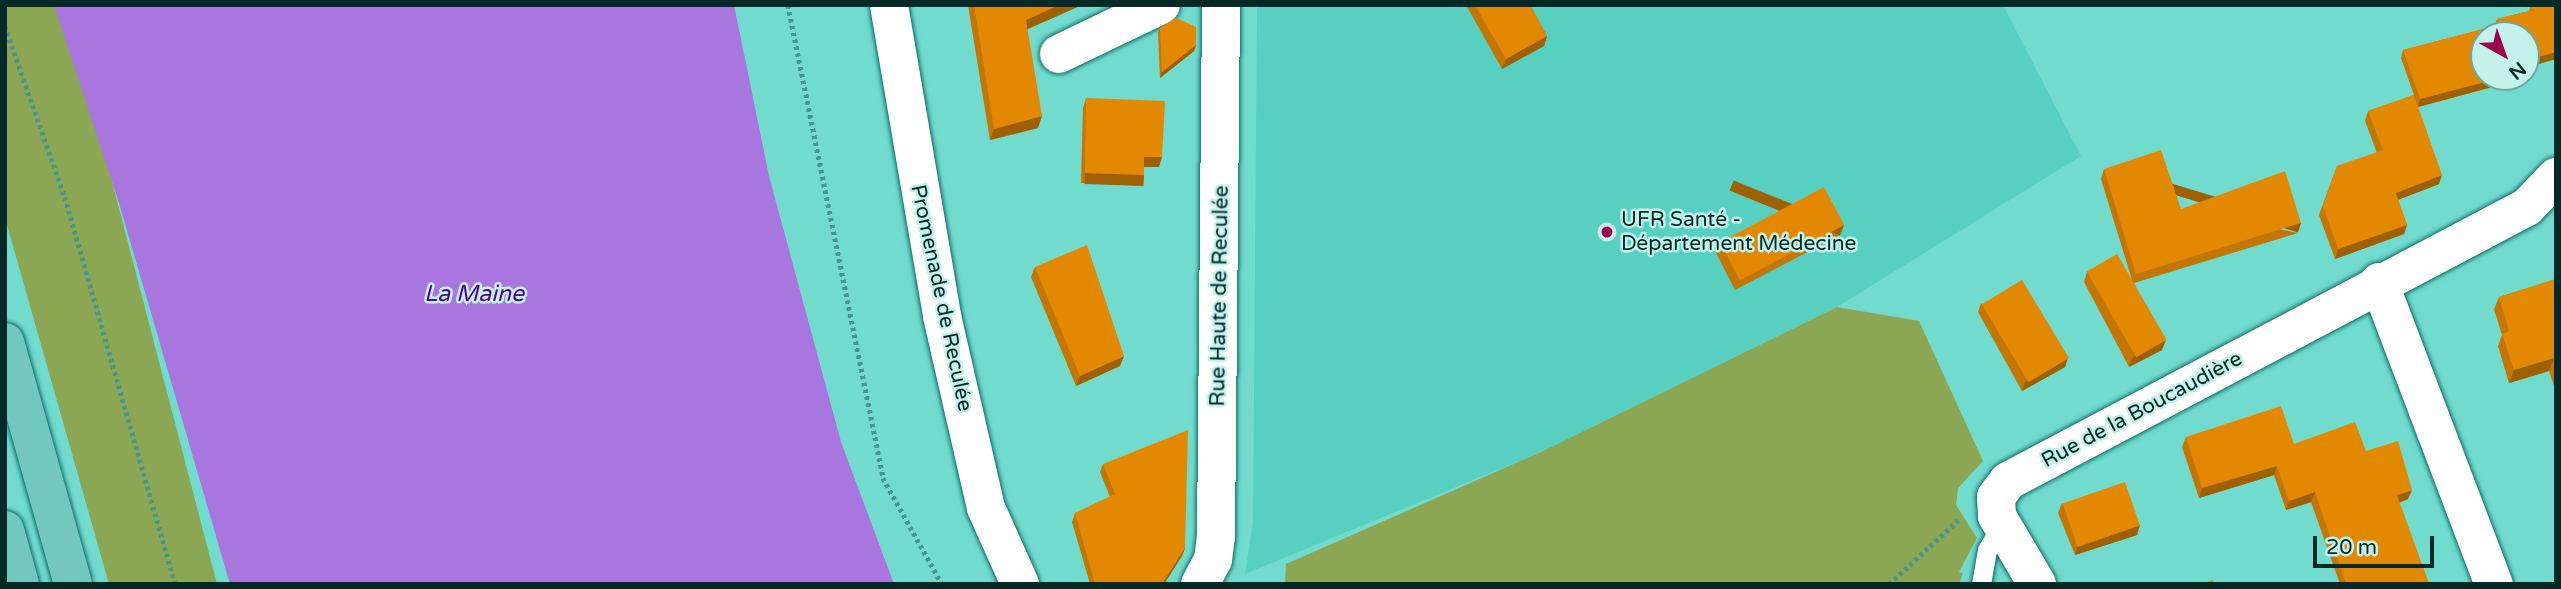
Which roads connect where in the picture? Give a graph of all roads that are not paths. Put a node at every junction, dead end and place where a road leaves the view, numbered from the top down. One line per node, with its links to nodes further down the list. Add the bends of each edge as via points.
1 (889, 5): 12 (street, Promenade de Reculée, via 942,316 986,508)
2 (1161, 5): 4 (street)
3 (1221, 5): 13 (street, Rue Haute de Reculée, via 1216,537 1213,560)
4 (1059, 54)
5 (2556, 177): 6 (street, Rue de la Boucaudière, via 2527,207)
6 (2379, 282): 8 (street, Rue de la Boucaudière, via 2008,481 1996,497); 16 (street)
7 (5, 342): 11 (highway)
8 (2002, 524): 14 (lane, via 1987,551); 15 (street, Rue de la Boucaudière)
9 (5, 530): 10 (highway)
10 (20, 584)
11 (73, 584)
12 (1020, 584)
13 (1200, 584)
14 (1981, 584)
15 (2037, 584)
16 (2494, 584)

